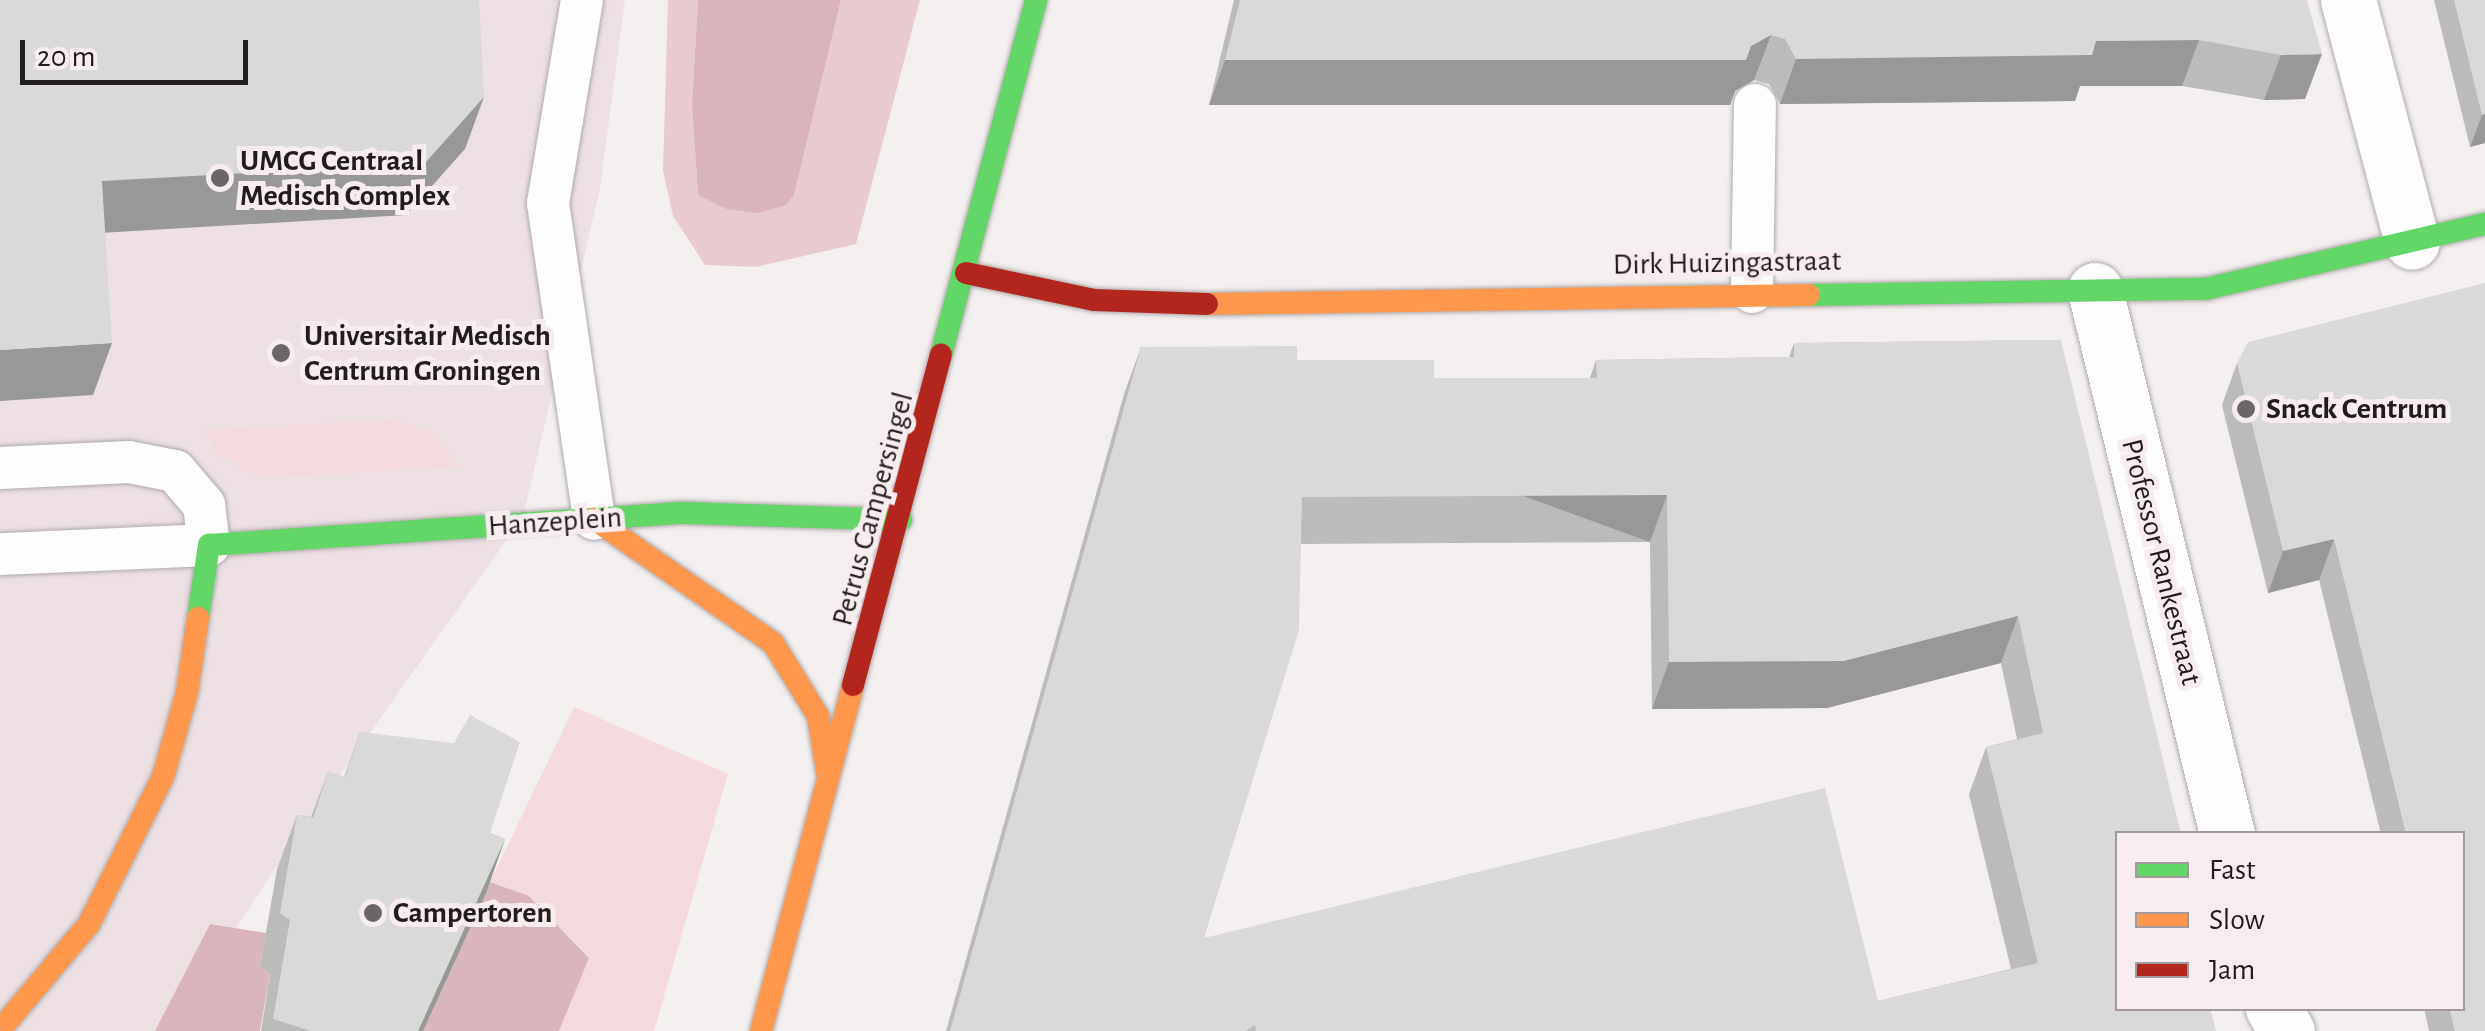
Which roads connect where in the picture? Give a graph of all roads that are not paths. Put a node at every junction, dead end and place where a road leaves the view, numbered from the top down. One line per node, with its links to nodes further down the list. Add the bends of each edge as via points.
1 (582, 0): 11 (lane, via 548,203)
2 (1036, 0): 7 (street, Petrus Campersingel)
3 (2348, 0): 6 (street)
4 (1755, 105): 9 (lane)
5 (2485, 224): 6 (street, Dirk Huizingastraat)
6 (2412, 242): 8 (street, Dirk Huizingastraat, via 2205,289)
7 (966, 273): 9 (street, Dirk Huizingastraat, via 1094,300 1174,304); 12 (street, Petrus Campersingel)
8 (2095, 290): 9 (street, Dirk Huizingastraat); 16 (street, Professor Rankestraat)
9 (1752, 292)
10 (0, 468): 13 (lane, via 164,466 193,486 204,505)
11 (594, 519): 12 (street, Hanzeplein, via 821,513); 13 (street, Hanzeplein); 15 (street, via 774,643 818,716)
12 (901, 520): 15 (street, Petrus Campersingel)
13 (209, 545): 14 (lane, Hanzeplein); 17 (street, via 187,692 163,777 89,924)
14 (0, 554)
15 (828, 794): 18 (street, Petrus Campersingel)
16 (2227, 831)
17 (0, 1030)
18 (761, 1031)

